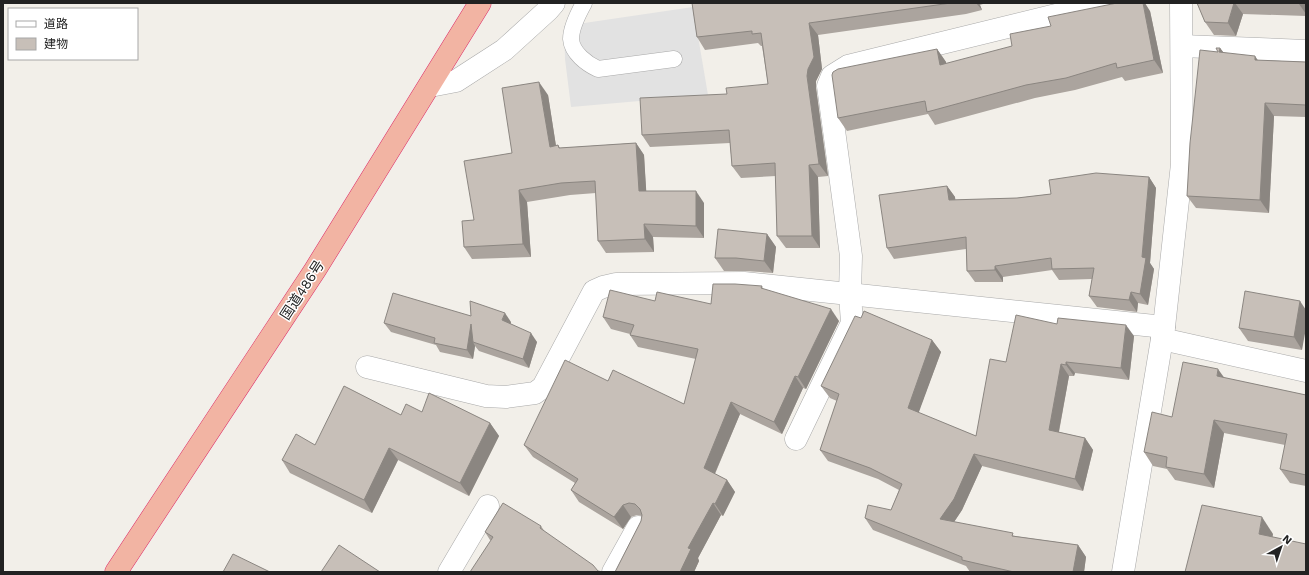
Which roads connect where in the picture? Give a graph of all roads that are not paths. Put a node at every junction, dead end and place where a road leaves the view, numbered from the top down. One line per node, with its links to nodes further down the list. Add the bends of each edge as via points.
1 (480, 3): 9 (highway, 国道486号)
2 (554, 3): 9 (street, via 504,50 456,81)
3 (584, 3): 8 (lane, via 575,20 571,39 581,57 589,64 598,69)
4 (1105, 3): 10 (street, via 848,66 832,76 828,86 851,256)
5 (1181, 3): 6 (street)
6 (1182, 46): 7 (street); 11 (street, via 1182,164)
7 (1306, 51)
8 (674, 59)
9 (430, 86): 17 (highway, 国道486号, via 315,270)
10 (850, 294): 11 (street); 12 (street, via 744,283 603,286 594,291 543,387 535,393 506,397 486,396); 14 (street, via 852,323)
11 (1163, 333): 13 (street); 20 (street)
12 (367, 367)
13 (1306, 371)
14 (796, 439)
15 (488, 506): 18 (street)
16 (638, 527): 19 (street)
17 (116, 572)
18 (449, 572)
19 (613, 572)
20 (1124, 572)

